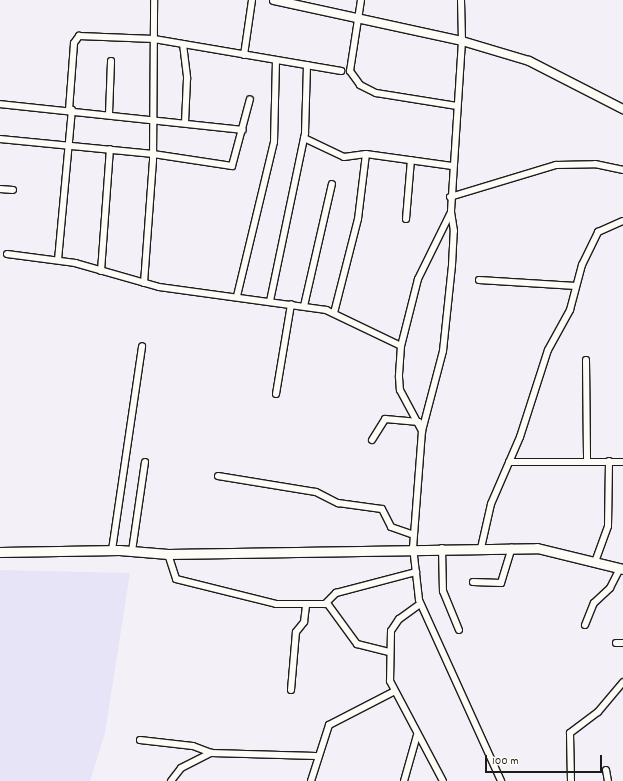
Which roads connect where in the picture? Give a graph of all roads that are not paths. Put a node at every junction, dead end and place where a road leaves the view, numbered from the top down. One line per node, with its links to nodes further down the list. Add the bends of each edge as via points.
1 (154, 0): 7 (street)
2 (252, 0): 10 (street)
3 (274, 0): 6 (street)
4 (361, 0): 6 (street)
5 (461, 0): 8 (street)
6 (358, 18): 8 (street); 17 (street, via 350,71 360,85 376,93)
7 (154, 39): 9 (street); 19 (street, via 84,35 76,38); 21 (street)
8 (462, 41): 17 (street); 18 (street, via 529,61)
9 (182, 44): 10 (street); 22 (street, via 187,79)
10 (244, 55): 11 (street)
11 (276, 60): 13 (street); 46 (street, via 274,142)
12 (112, 61): 20 (street)
13 (307, 65): 14 (street); 24 (street)
14 (341, 71)
15 (250, 99): 23 (street)
16 (0, 104): 19 (street)
17 (457, 106): 31 (street)
18 (623, 109)
19 (70, 110): 20 (street); 26 (street)
20 (109, 114): 21 (street)
21 (153, 119): 22 (street); 28 (street)
22 (186, 123): 23 (street)
23 (243, 130): 28 (street, via 232,166)
24 (304, 138): 29 (street, via 344,156); 47 (street)
25 (0, 139): 26 (street)
26 (68, 145): 27 (street); 41 (street)
27 (110, 149): 28 (street); 42 (street)
28 (153, 154): 44 (street)
29 (366, 154): 30 (street); 50 (street, via 359,212)
30 (412, 160): 31 (street); 38 (street)
31 (452, 166): 36 (street)
32 (623, 170): 36 (street, via 595,164 556,165)
33 (332, 184): 49 (street)
34 (0, 189): 35 (street)
35 (13, 190)
36 (450, 197): 37 (street)
37 (451, 212): 52 (street, via 418,279); 56 (street, via 453,258 443,351)
38 (406, 219)
39 (622, 223): 45 (street, via 598,232)
40 (7, 254): 41 (street)
41 (58, 260): 42 (street)
42 (101, 271): 44 (street)
43 (479, 280): 45 (street)
44 (144, 283): 46 (street)
45 (576, 286): 61 (street, via 570,310 548,350)
46 (237, 296): 47 (street)
47 (270, 301): 48 (street)
48 (291, 304): 49 (street); 54 (street)
49 (304, 306): 50 (street)
50 (334, 313): 52 (street)
51 (142, 346): 69 (street)
52 (401, 346): 55 (street, via 400,390)
53 (586, 360): 58 (street)
54 (276, 394)
55 (418, 422): 56 (street); 57 (street, via 385,419)
56 (422, 431): 64 (street)
57 (372, 440)
58 (587, 461): 59 (street); 61 (street)
59 (610, 461): 62 (street); 73 (street, via 608,526)
60 (144, 462): 70 (street)
61 (509, 462): 67 (street, via 491,504)
62 (623, 462)
63 (218, 476): 64 (street, via 316,492 338,503 382,509 391,527)
64 (414, 535): 65 (street)
65 (413, 548): 66 (main road); 72 (main road); 75 (street)
66 (442, 548): 67 (main road); 81 (street, via 443,591)
67 (481, 548): 68 (main road)
68 (512, 548): 73 (main road, via 537,548); 76 (street, via 501,583)
69 (112, 550): 70 (main road); 71 (main road)
70 (132, 551): 72 (main road)
71 (0, 552)
72 (168, 554): 79 (street, via 171,572 182,582 272,604)
73 (595, 562): 74 (main road)
74 (622, 569): 80 (street, via 610,588 594,603)
75 (416, 572): 77 (street, via 354,586 333,594); 78 (street)
76 (473, 582)
77 (327, 603): 79 (street); 84 (street, via 356,644)
78 (420, 604): 84 (street, via 394,624); 97 (street)
79 (306, 605): 86 (street, via 304,622 296,632)
80 (585, 625)
81 (459, 630)
82 (616, 643): 83 (street)
83 (623, 643)
84 (390, 652): 87 (street)
85 (623, 682): 98 (street, via 598,712 570,733)
86 (290, 690)
87 (392, 692): 88 (street); 91 (street, via 329,725)
88 (417, 735): 95 (street); 96 (street)
89 (140, 740): 90 (street, via 193,746)
90 (211, 753): 91 (street); 93 (street, via 181,768)
91 (316, 756): 94 (street)
92 (606, 770): 99 (street)
93 (171, 781)
94 (311, 781)
95 (404, 781)
96 (443, 781)
97 (500, 781)
98 (571, 781)
99 (608, 781)

